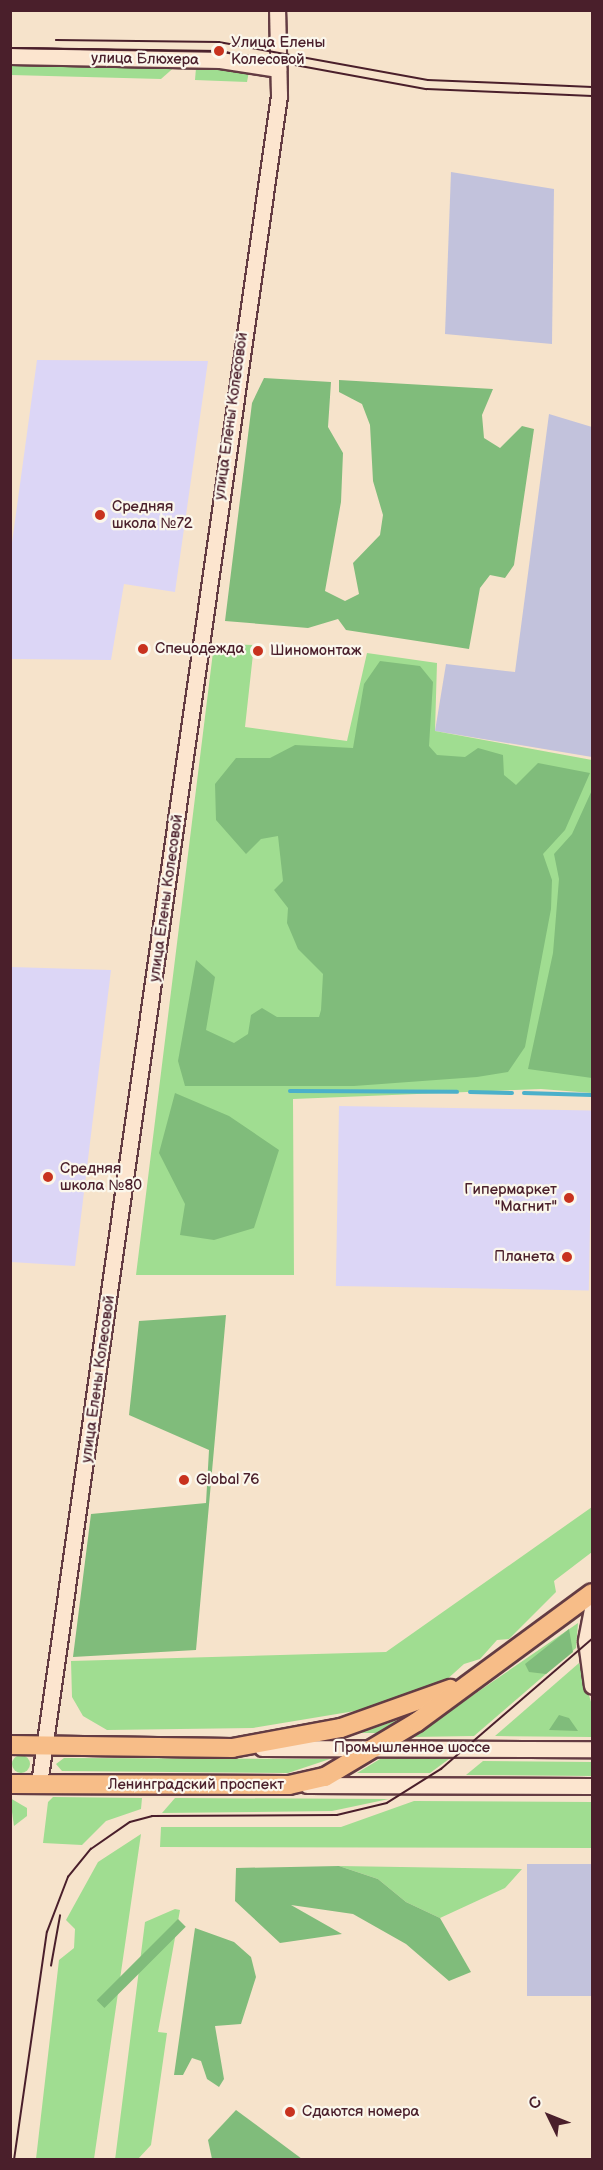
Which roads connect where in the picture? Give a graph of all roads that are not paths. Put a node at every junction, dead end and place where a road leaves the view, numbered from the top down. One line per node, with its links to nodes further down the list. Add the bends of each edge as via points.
1 (277, 10): 3 (street, улица Елены Колесовой)
2 (10, 56): 3 (street, улица Блюхера, via 220,60)
3 (278, 69): 9 (street, улица Елены Колесовой, via 270,159)
4 (592, 1593): 6 (main road, Ленинградский проспект)
5 (592, 1608): 7 (street, via 586,1641)
6 (521, 1647): 10 (main road, Ленинградский проспект, via 443,1693 377,1718); 11 (main road, Ленинградский проспект)
7 (592, 1686)
8 (10, 1745): 9 (main road, Ленинградский проспект)
9 (44, 1745): 10 (main road, Ленинградский проспект); 14 (street, улица Елены Колесовой)
10 (232, 1748): 11 (street, Промышленное шоссе)
11 (377, 1748): 12 (street, Промышленное шоссе); 15 (main road, Ленинградский проспект, via 325,1777)
12 (592, 1749)
13 (10, 1784): 14 (main road, Ленинградский проспект)
14 (39, 1784): 15 (main road, Ленинградский проспект)
15 (289, 1785): 16 (street)
16 (592, 1786)

